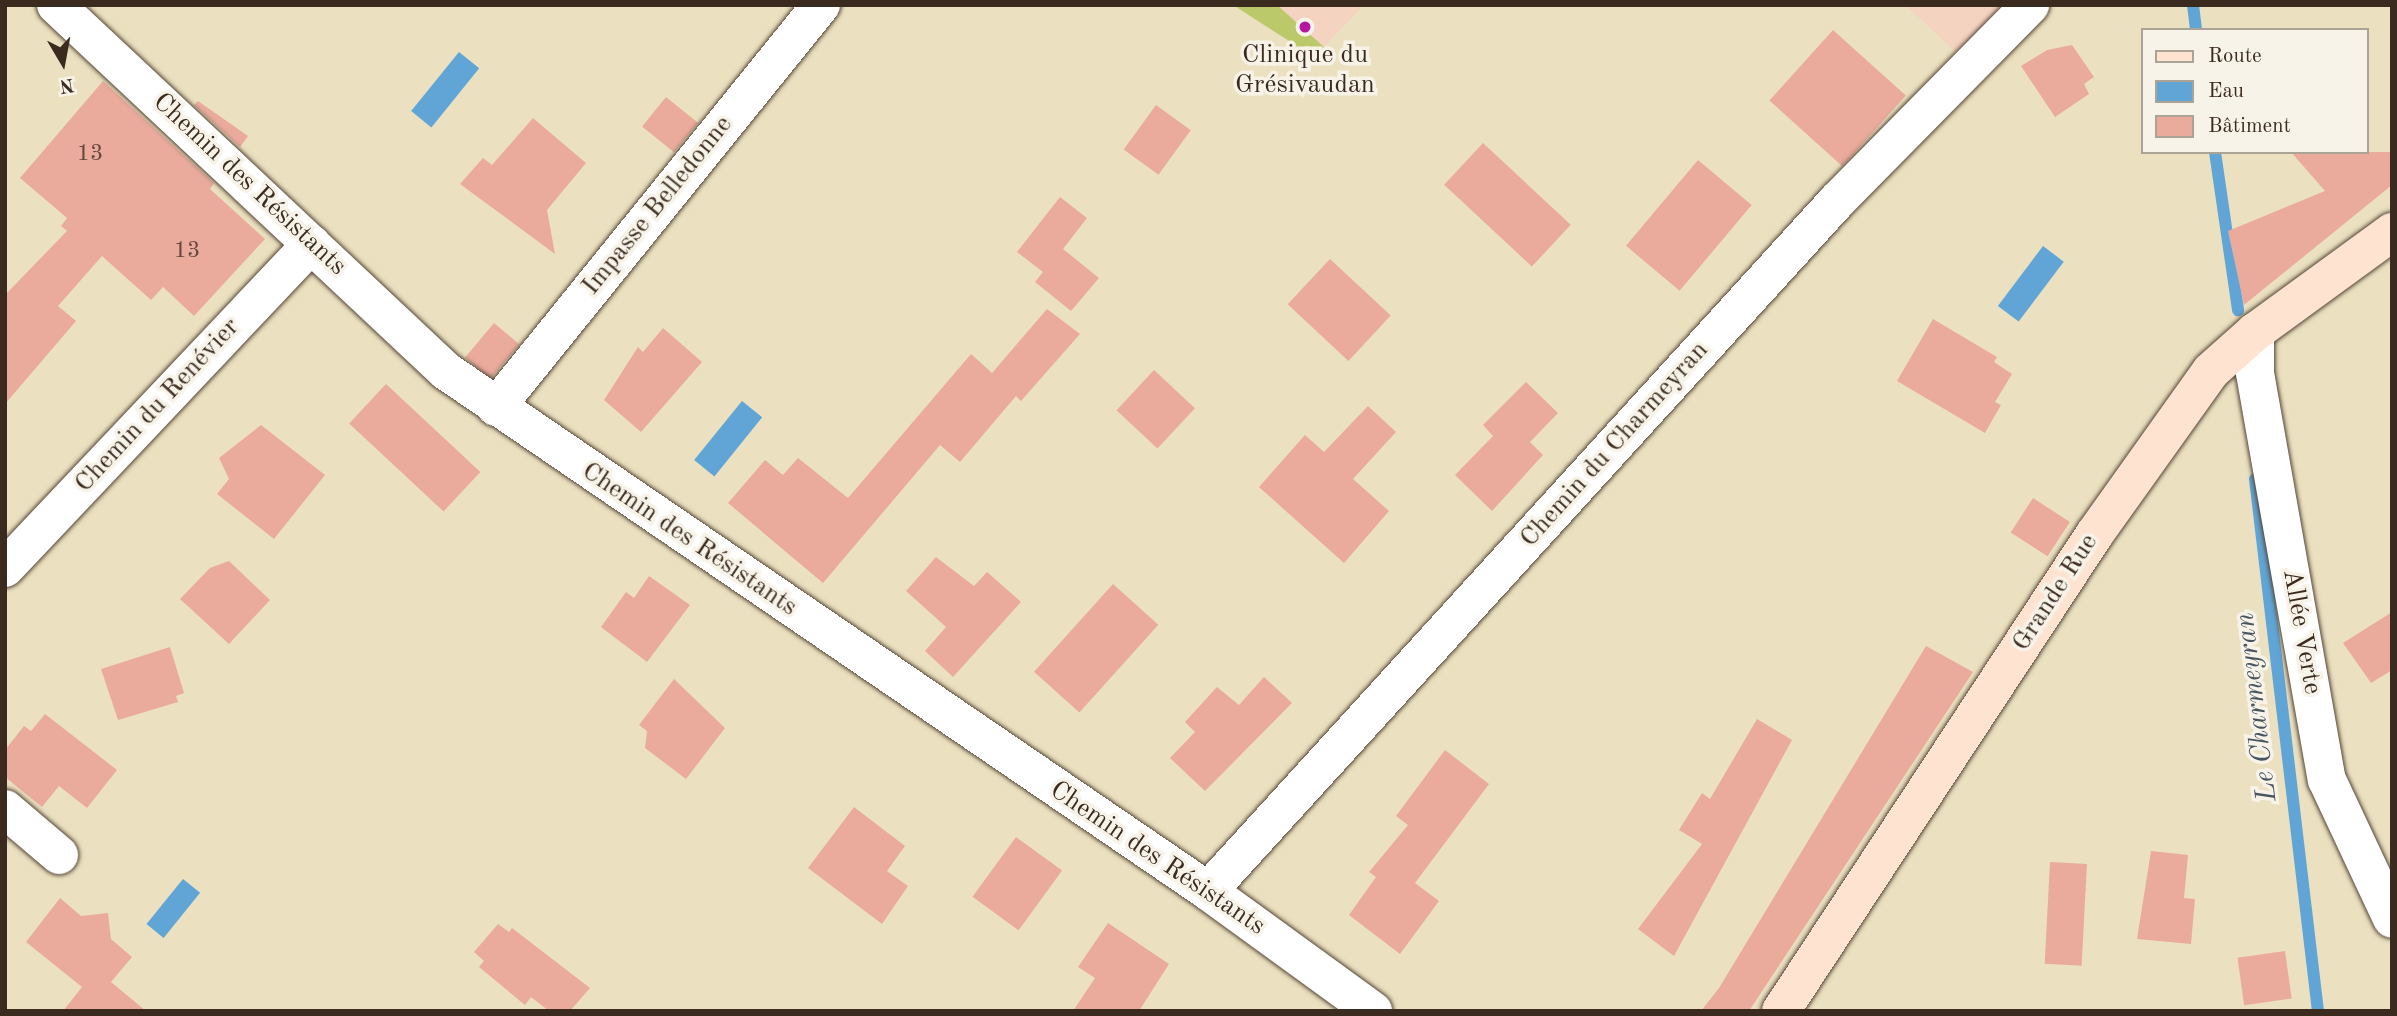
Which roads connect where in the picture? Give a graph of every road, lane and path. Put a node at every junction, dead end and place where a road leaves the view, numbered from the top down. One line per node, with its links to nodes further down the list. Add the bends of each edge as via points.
1 (57, 5): 5 (street, Chemin des Résistants)
2 (821, 5): 7 (street, Impasse Belledonne)
3 (2030, 5): 11 (street, Chemin du Charmeyran, via 1828,211)
4 (2392, 232): 6 (street, Grande Rue)
5 (312, 244): 7 (street, Chemin des Résistants, via 446,371); 8 (street, Chemin du Renévier)
6 (2256, 332): 12 (street, Allée Verte, via 2255,373 2327,780); 14 (street, Grande Rue, via 2211,371 2094,535)
7 (496, 407): 11 (street, Chemin des Résistants)
8 (5, 568)
9 (5, 809): 10 (street)
10 (59, 855)
11 (1208, 891): 13 (street, Chemin des Résistants)
12 (2392, 919)
13 (1373, 1011)
14 (1781, 1011)

